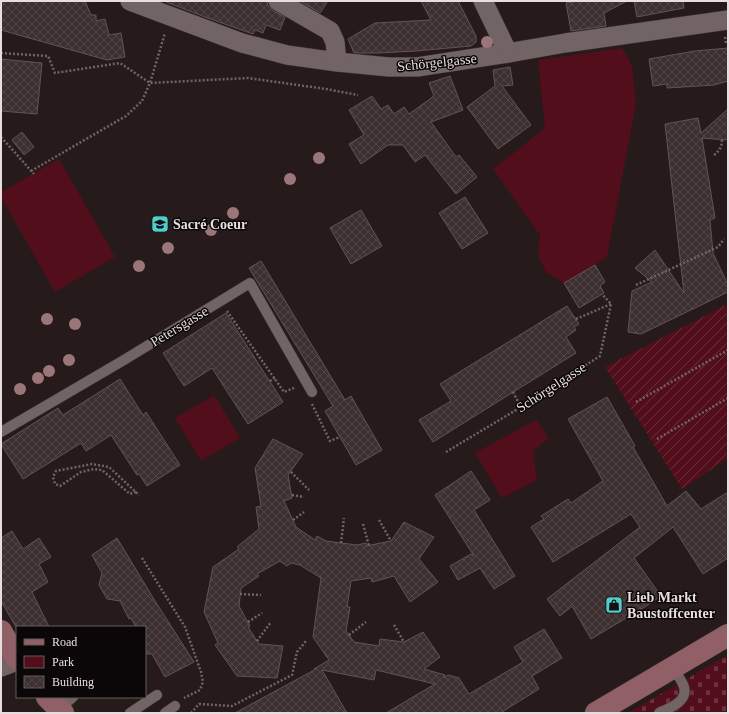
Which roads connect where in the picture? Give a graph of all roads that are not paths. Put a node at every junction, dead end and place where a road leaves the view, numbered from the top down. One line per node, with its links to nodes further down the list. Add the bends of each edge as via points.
1 (130, 1): 6 (street, Schörgelgasse, via 242,43 287,55)
2 (278, 1): 6 (street, via 330,31 335,42)
3 (483, 1): 5 (street)
4 (728, 20): 5 (street, Schörgelgasse)
5 (508, 53): 6 (street, Schörgelgasse, via 417,67)
6 (337, 62)
7 (310, 388): 8 (lane, Petersgasse, via 250,284)
8 (1, 432)
9 (1, 631): 11 (main road)
10 (728, 635): 14 (main road)
11 (16, 658)
12 (16, 660): 13 (street)
13 (1, 667)
14 (673, 668): 19 (main road); 20 (lane, via 684,687 684,694 681,701)
15 (157, 695): 17 (lane)
16 (175, 706): 18 (lane)
17 (130, 713)
18 (165, 713)
19 (596, 713)
20 (659, 713)

